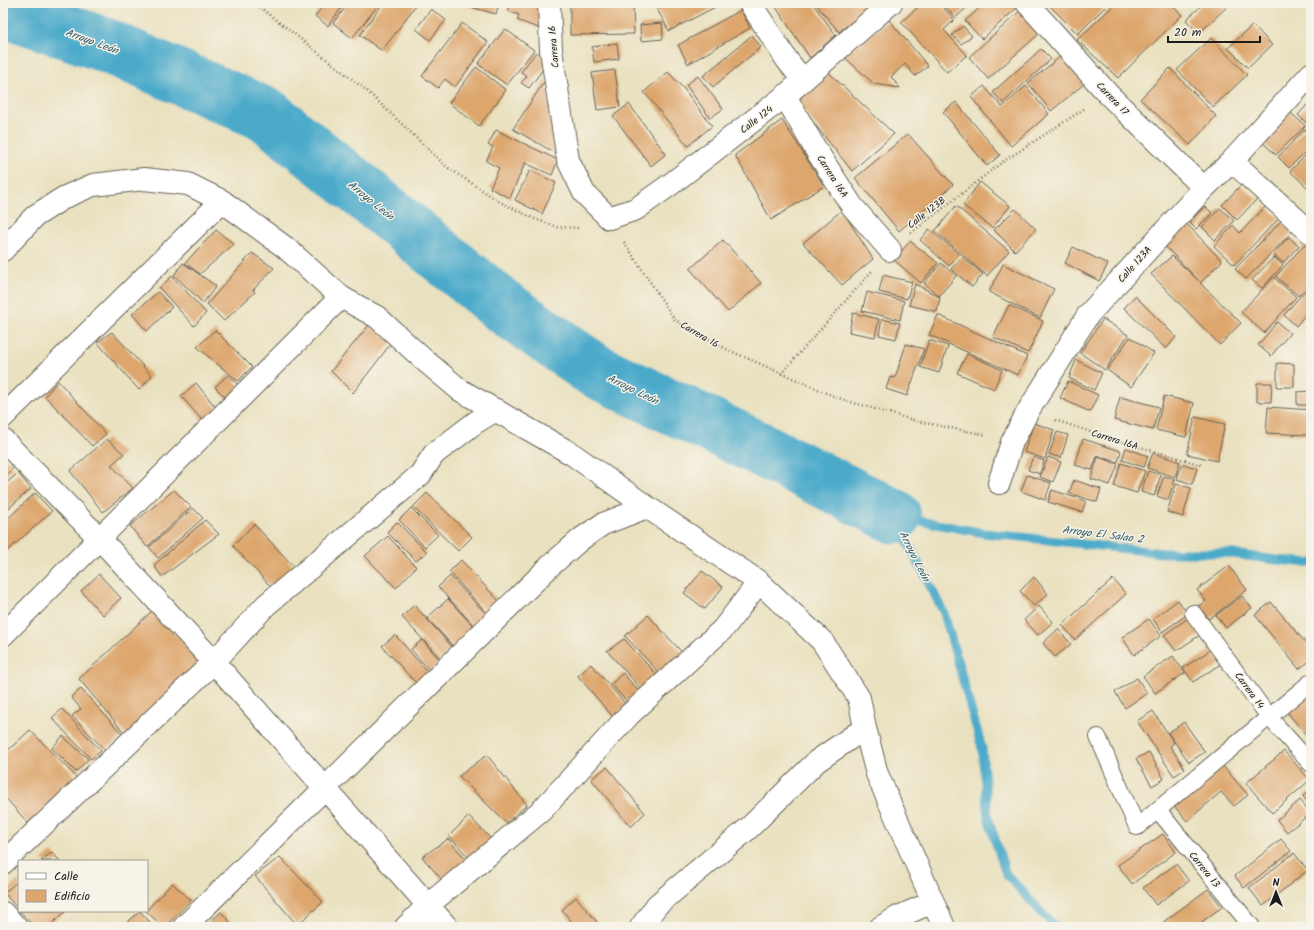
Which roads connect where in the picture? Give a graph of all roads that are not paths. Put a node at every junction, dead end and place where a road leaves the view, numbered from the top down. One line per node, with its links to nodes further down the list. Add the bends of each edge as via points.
1 (550, 3): 11 (street, Carrera 16, via 551,50 568,160 584,193)
2 (750, 3): 6 (street)
3 (891, 3): 6 (street, Calle 124)
4 (1027, 3): 9 (street, Carrera 17, via 1108,94)
5 (1311, 74): 8 (street, Calle 123A)
6 (803, 80): 7 (street, Calle 124)
7 (785, 96): 11 (street, Calle 124, via 636,209); 14 (street, Carrera 16A, via 852,206)
8 (1232, 160): 9 (street, Calle 123A); 12 (street)
9 (1204, 188): 19 (street, Calle 123A, via 1088,315 1028,411 1012,442)
10 (222, 202): 13 (street, via 188,184 144,180 94,185 65,197 35,216); 15 (street, via 286,248); 17 (street)
11 (609, 218)
12 (1311, 232)
13 (3, 250)
14 (890, 250)
15 (341, 297): 16 (street, via 377,317 460,390); 21 (street)
16 (496, 410): 20 (street, via 572,454); 25 (street, via 464,430 434,454 420,475 266,605)
17 (3, 417)
18 (3, 440): 21 (street)
19 (999, 483)
20 (647, 507): 22 (street); 31 (street, via 603,524 550,566)
21 (100, 540): 24 (street); 25 (street)
22 (759, 582): 28 (street, via 822,641 859,698); 35 (street, via 723,630 629,715 542,810)
23 (1193, 613): 27 (lane, Carrera 14)
24 (3, 635)
25 (214, 662): 31 (street); 33 (street)
26 (1311, 682): 27 (lane)
27 (1269, 717): 30 (lane, Carrera 14); 32 (lane)
28 (865, 728): 34 (street, via 877,774); 41 (street, via 817,761 750,827 657,905)
29 (1098, 737): 32 (lane, via 1137,827)
30 (1311, 764)
31 (324, 788): 35 (street); 38 (street)
32 (1158, 810): 44 (lane, Carrera 13)
33 (3, 863)
34 (933, 902): 42 (street); 43 (street)
35 (427, 906): 39 (street); 40 (street)
36 (3, 913): 37 (street)
37 (16, 927)
38 (184, 927)
39 (406, 927)
40 (447, 927)
41 (641, 927)
42 (882, 927)
43 (944, 927)
44 (1252, 927)

